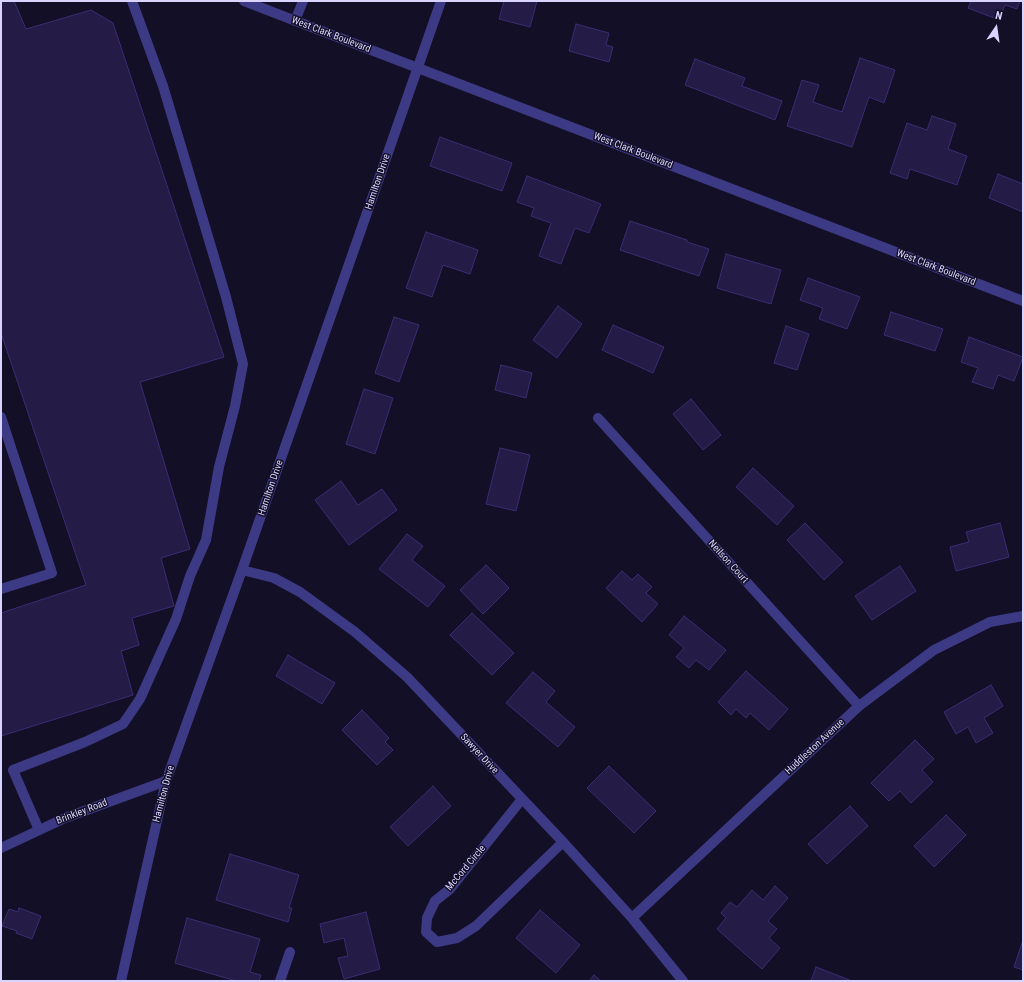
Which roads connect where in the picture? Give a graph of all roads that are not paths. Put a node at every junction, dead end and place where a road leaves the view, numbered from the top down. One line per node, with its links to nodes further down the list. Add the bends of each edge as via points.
1 (132, 1): 16 (street, via 165,93 224,290 243,364 219,467 206,540 190,576 176,619 140,699 123,724 13,770)
2 (244, 1): 5 (street, West Clark Boulevard)
3 (303, 1): 5 (street)
4 (442, 1): 6 (street, Hamilton Drive)
5 (295, 21): 6 (street, West Clark Boulevard)
6 (417, 68): 7 (street, West Clark Boulevard); 10 (street, Hamilton Drive)
7 (1023, 301)
8 (1, 417): 11 (street, via 52,573)
9 (598, 418): 13 (street, Neilson Court)
10 (242, 570): 14 (street, Hamilton Drive); 15 (street, Sawyer Drive, via 274,578 355,632 407,677)
11 (1, 589)
12 (1023, 616): 13 (street, Huddleston Avenue, via 990,622 934,650)
13 (858, 706): 19 (street, Huddleston Avenue)
14 (166, 781): 16 (street, Brinkley Road); 21 (street, Hamilton Drive)
15 (522, 799): 17 (street, Sawyer Drive); 17 (street, McCord Circle, via 450,889 435,901 427,918 426,932 437,942 458,938 476,926)
16 (39, 830): 18 (street, Brinkley Road)
17 (563, 842): 19 (street, Sawyer Drive)
18 (1, 848)
19 (632, 918): 23 (street, Sawyer Drive)
20 (290, 952): 22 (street)
21 (121, 981)
22 (280, 981)
23 (683, 981)

